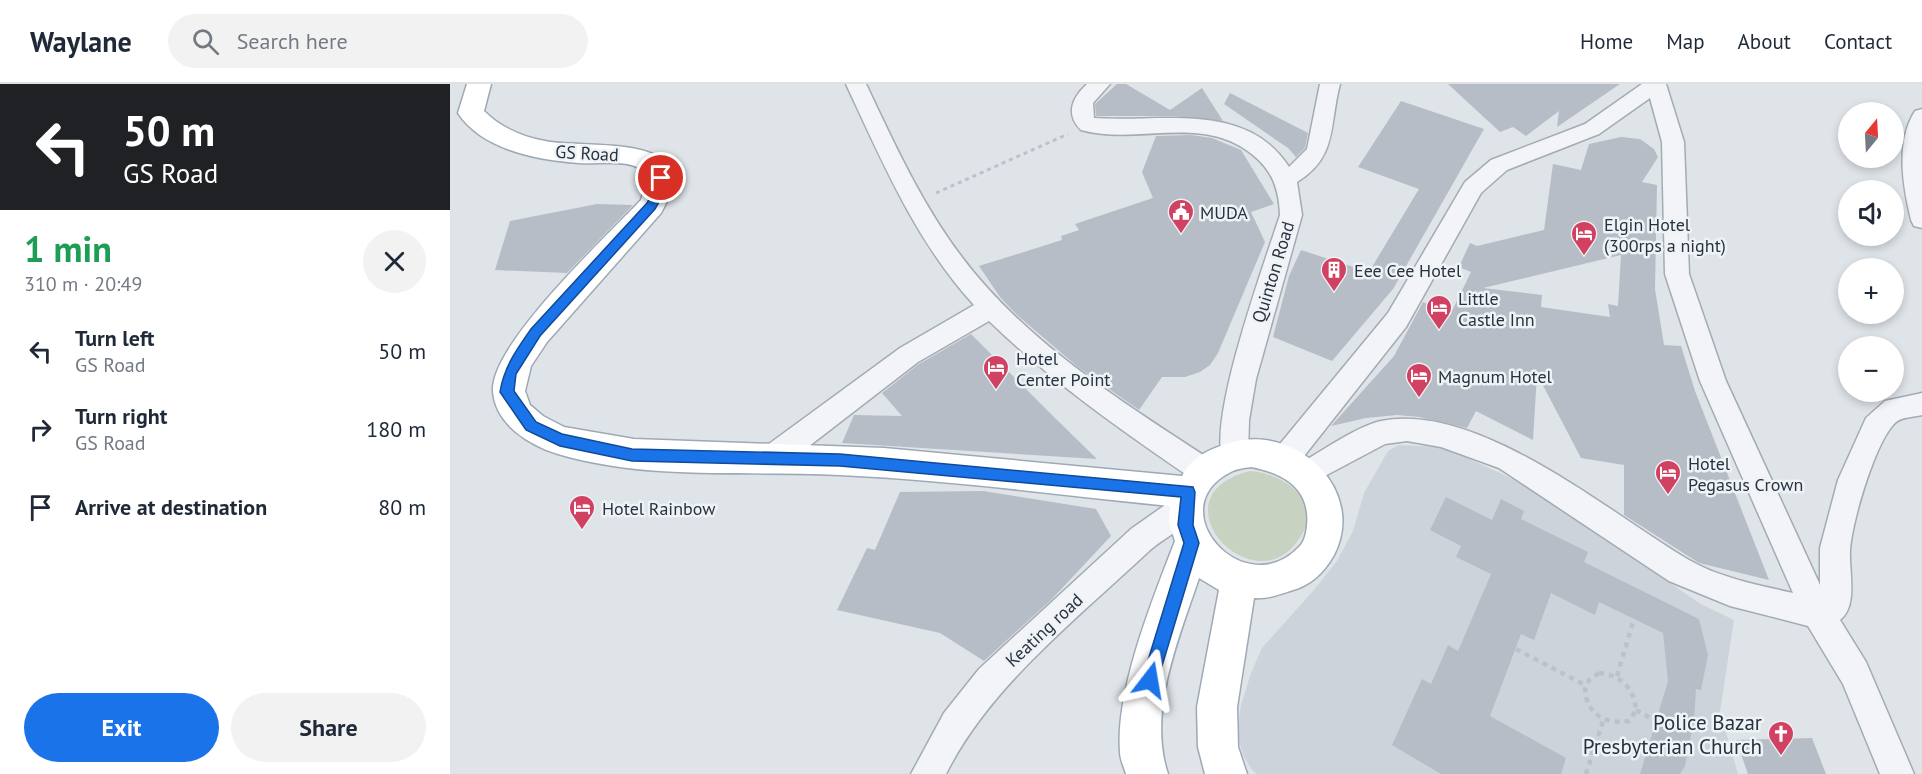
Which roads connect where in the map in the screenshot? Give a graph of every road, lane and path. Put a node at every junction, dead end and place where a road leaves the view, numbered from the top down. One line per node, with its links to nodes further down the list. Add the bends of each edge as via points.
1 (479, 84): 14 (main road, GS Road, via 471,113 494,132 546,151 645,160 655,166 661,178 651,206 520,354 507,392 517,410 531,426 560,440 632,455)
2 (855, 84): 9 (street)
3 (1100, 84): 7 (street, via 1083,102 1082,119)
4 (1330, 84): 8 (street, via 1321,142 1314,159 1304,170)
5 (1656, 84): 15 (street, via 1592,129 1499,165 1473,188 1397,320); 18 (street, via 1673,142 1677,274 1682,294 1713,381)
6 (1922, 116): 10 (street, via 1913,152 1914,188)
7 (1088, 125): 8 (street, Quinton Road, via 1124,128 1204,124 1232,131 1260,147); 9 (path)
8 (1286, 179): 13 (street, Quinton Road, via 1292,197 1291,215 1243,379)
9 (914, 204): 11 (street, via 969,284)
10 (1922, 220)
11 (992, 307): 14 (street, via 909,355); 16 (street, via 1014,332 1118,412)
12 (1922, 404): 18 (street, via 1894,409 1876,426 1852,480 1835,548 1835,604 1826,612)
13 (1234, 455): 15 (main road, via 1260,453); 16 (main road, via 1218,461)
14 (772, 458): 16 (main road, GS Road, via 840,460)
15 (1295, 466): 17 (main road, via 1318,489 1326,514 1323,542 1299,571 1260,582); 18 (street, via 1380,433 1407,429 1441,435 1509,459 1701,582)
16 (1192, 503): 17 (main road, via 1203,559); 26 (street, Keating road, via 1141,539 971,700); 27 (main road, via 1146,702 1140,754)
17 (1239, 579): 28 (main road, via 1216,707 1218,747)
18 (1817, 613): 30 (street, via 1855,673)
19 (1634, 619): 21 (path)
20 (1516, 649): 22 (path)
21 (1617, 676): 22 (path, via 1599,673); 23 (path, via 1634,693)
22 (1586, 685): 24 (path, via 1589,709)
23 (1636, 710): 24 (path, via 1629,722); 25 (path)
24 (1603, 721): 29 (path)
25 (1656, 721)
26 (928, 774)
27 (1147, 774)
28 (1226, 774)
29 (1586, 774)
30 (1897, 774)

